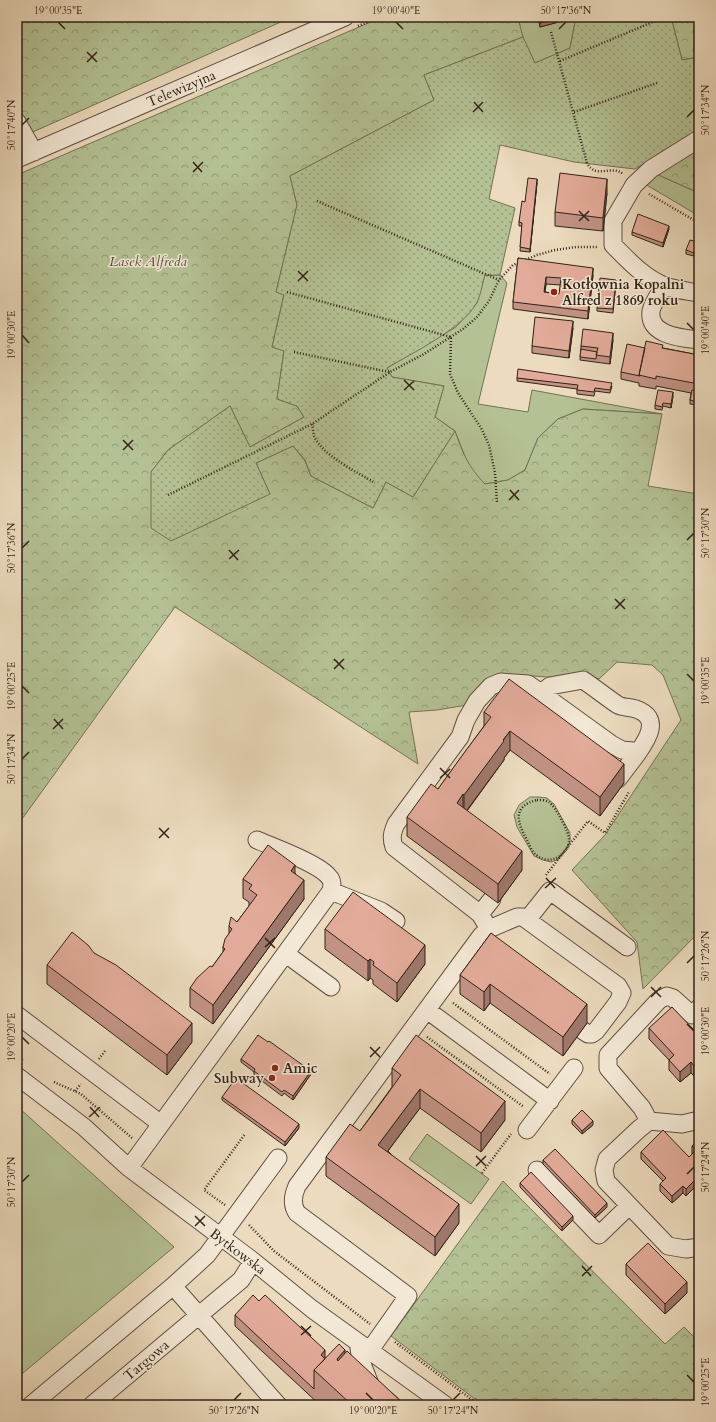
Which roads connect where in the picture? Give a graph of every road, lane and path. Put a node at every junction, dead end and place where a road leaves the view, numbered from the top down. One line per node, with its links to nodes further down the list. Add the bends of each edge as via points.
1 (345, 17): 9 (street, Telewizyjna)
2 (655, 21): 4 (path)
3 (551, 32): 4 (path)
4 (560, 61): 6 (path)
5 (657, 83): 6 (path)
6 (574, 112): 11 (path, via 590,168 595,171 620,171)
7 (17, 122): 9 (street)
8 (699, 139): 11 (street, via 651,169)
9 (34, 152): 10 (street, Telewizyjna)
10 (17, 159)
11 (634, 185): 13 (path); 14 (street, via 613,221)
12 (317, 201): 15 (path)
13 (699, 224)
14 (612, 245): 15 (path, via 576,247 536,255 513,265); 16 (street, via 640,272)
15 (499, 280): 19 (path, via 489,301 477,317)
16 (664, 286): 18 (street); 20 (street, via 652,311 652,322 667,334)
17 (287, 292): 19 (path)
18 (699, 293)
19 (451, 337): 22 (path); 26 (path, via 450,374 458,394 489,445 495,473)
20 (699, 340)
21 (294, 352): 22 (path)
22 (390, 372): 23 (path)
23 (312, 424): 24 (path, via 314,435 330,455); 25 (path)
24 (375, 483)
25 (168, 495)
26 (497, 503)
27 (541, 693): 28 (street, via 611,744); 28 (street, via 550,686 583,680 620,706 644,713 649,720 651,731); 36 (street, via 528,684 501,682 491,686 477,701 460,737 396,824 392,834 394,847)
28 (637, 754): 29 (street)
29 (618, 779)
30 (633, 787): 32 (path, via 604,833 588,821)
31 (257, 840): 34 (street, via 325,872 332,884)
32 (564, 853): 32 (path, via 559,858 551,860 535,855 518,819 524,806 542,800 554,807 570,838); 33 (path)
33 (545, 877)
34 (330, 891): 38 (street, via 381,911); 41 (street)
35 (492, 899): 36 (street)
36 (480, 914): 39 (street)
37 (527, 920): 39 (street, via 517,917); 40 (street, via 550,891); 48 (street, via 618,986 622,993 596,1031 588,1034)
38 (396, 921)
39 (489, 928): 45 (street)
40 (627, 947)
41 (286, 954): 42 (street); 62 (street)
42 (331, 987)
43 (452, 1002): 54 (path)
44 (699, 1008): 61 (street, via 692,1015 673,998 667,996 659,1000 608,1056 608,1068 642,1108)
45 (427, 1010): 47 (street); 58 (street)
46 (17, 1015): 62 (street)
47 (414, 1027): 59 (path); 77 (street, via 297,1186 293,1200 297,1213 408,1296)
48 (582, 1030)
49 (105, 1051): 51 (path)
50 (17, 1053): 53 (path)
51 (102, 1056)
52 (574, 1068): 58 (street)
53 (21, 1070): 67 (street, Bytkowska)
54 (554, 1077)
55 (48, 1079): 57 (path)
56 (81, 1083): 57 (path)
57 (75, 1091): 65 (path)
58 (550, 1101): 63 (street)
59 (528, 1110)
60 (699, 1120): 61 (street, via 682,1124)
61 (649, 1121): 70 (street, via 638,1128 607,1159 604,1170 606,1181)
62 (161, 1124): 65 (street)
63 (521, 1129): 69 (path)
64 (245, 1134): 71 (path, via 204,1190)
65 (144, 1147): 67 (street)
66 (278, 1158): 71 (street)
67 (129, 1168): 72 (street, Bytkowska)
68 (537, 1170): 70 (street, via 600,1235)
69 (482, 1174)
70 (629, 1206): 73 (street, via 668,1246 686,1249)
71 (236, 1214): 72 (street); 77 (path, via 251,1226 274,1252)
72 (220, 1237): 74 (street, Bytkowska); 75 (street, via 207,1255)
73 (699, 1247)
74 (253, 1261): 76 (street, Targowa, via 241,1280); 78 (street, Bytkowska, via 312,1309)
75 (173, 1286): 76 (street); 79 (street)
76 (199, 1316): 80 (street, Targowa); 81 (street)
77 (382, 1332): 78 (street); 84 (path)
78 (364, 1346): 82 (street, via 361,1361 371,1386); 83 (street, Bytkowska)
79 (31, 1405)
80 (92, 1405)
81 (278, 1405)
82 (392, 1405)
83 (445, 1405)
84 (479, 1405)

